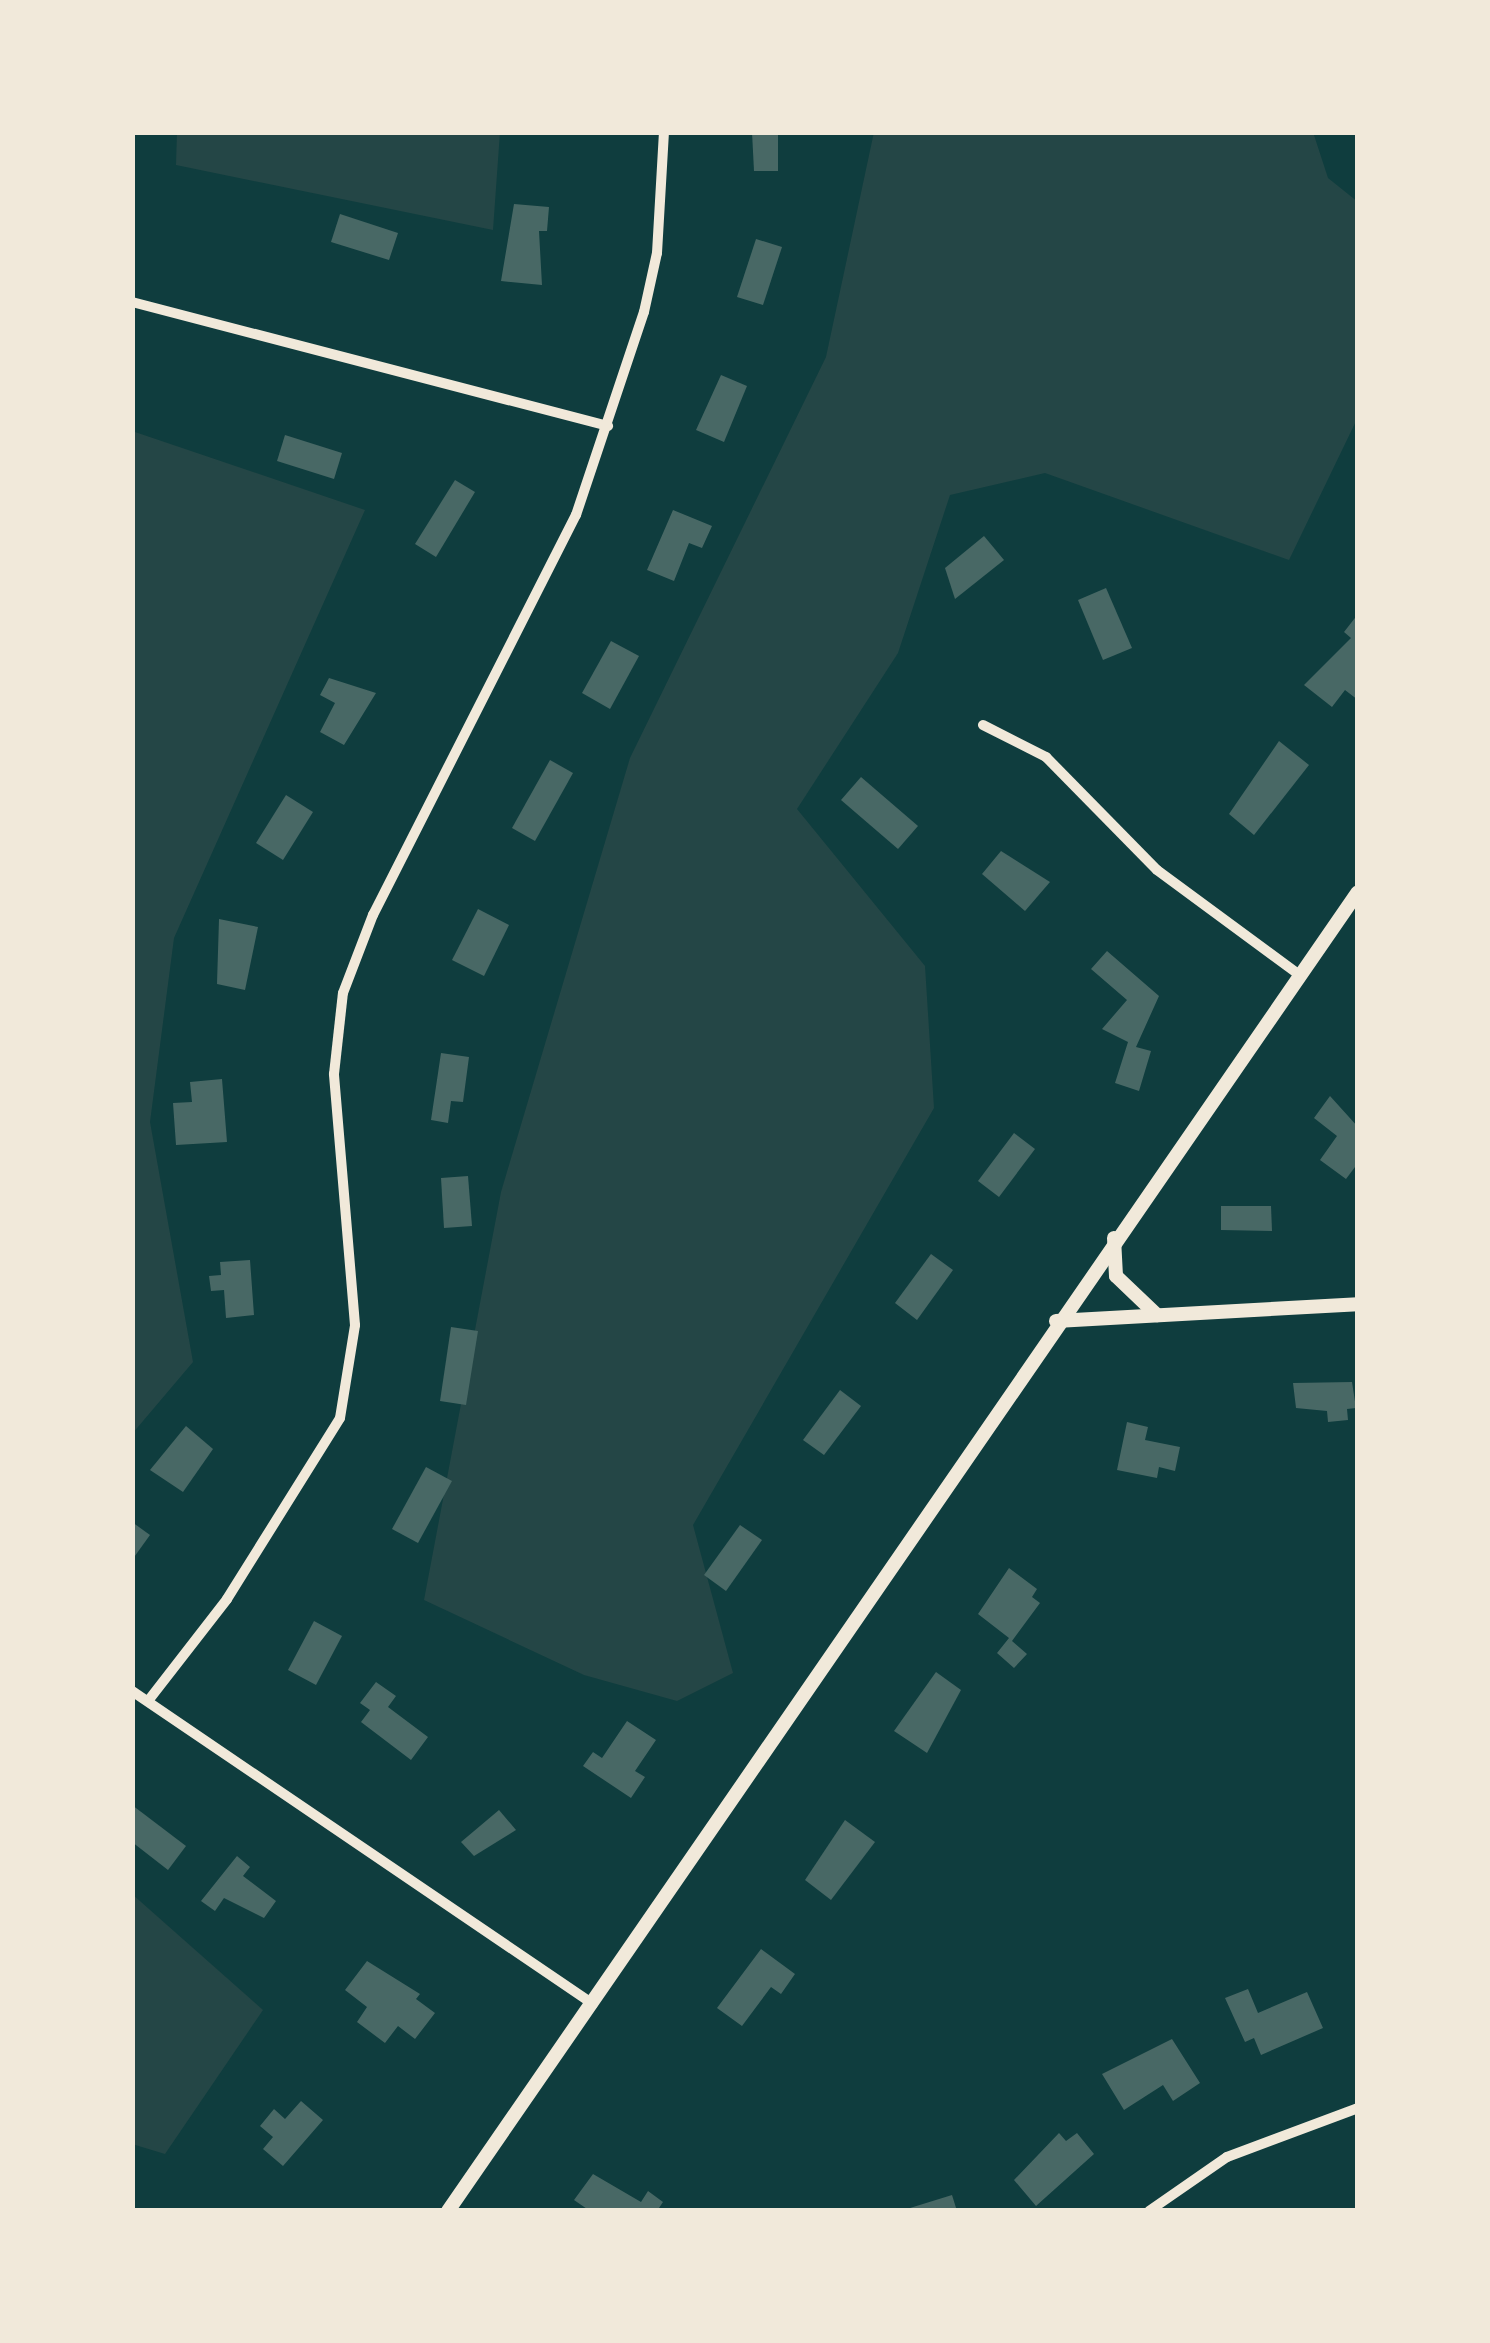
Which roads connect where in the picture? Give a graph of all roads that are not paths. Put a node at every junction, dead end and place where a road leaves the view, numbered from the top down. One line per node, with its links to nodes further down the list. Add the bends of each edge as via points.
1 (664, 132): 3 (street, via 657,253)
2 (132, 302): 3 (street)
3 (608, 426): 12 (street, via 576,515 373,915 343,993 334,1074 355,1325 340,1418 227,1599)
4 (983, 725): 6 (street, via 1046,757 1157,870)
5 (1358, 892): 6 (street)
6 (1298, 974): 7 (street)
7 (1114, 1238): 9 (street, via 1116,1276); 10 (street)
8 (1358, 1304): 9 (street)
9 (1157, 1315): 10 (street)
10 (1056, 1321): 13 (street)
11 (132, 1690): 12 (street)
12 (148, 1701): 13 (street)
13 (593, 2004): 15 (street)
14 (1358, 2108): 16 (street, via 1227,2157)
15 (452, 2210)
16 (1149, 2211)

